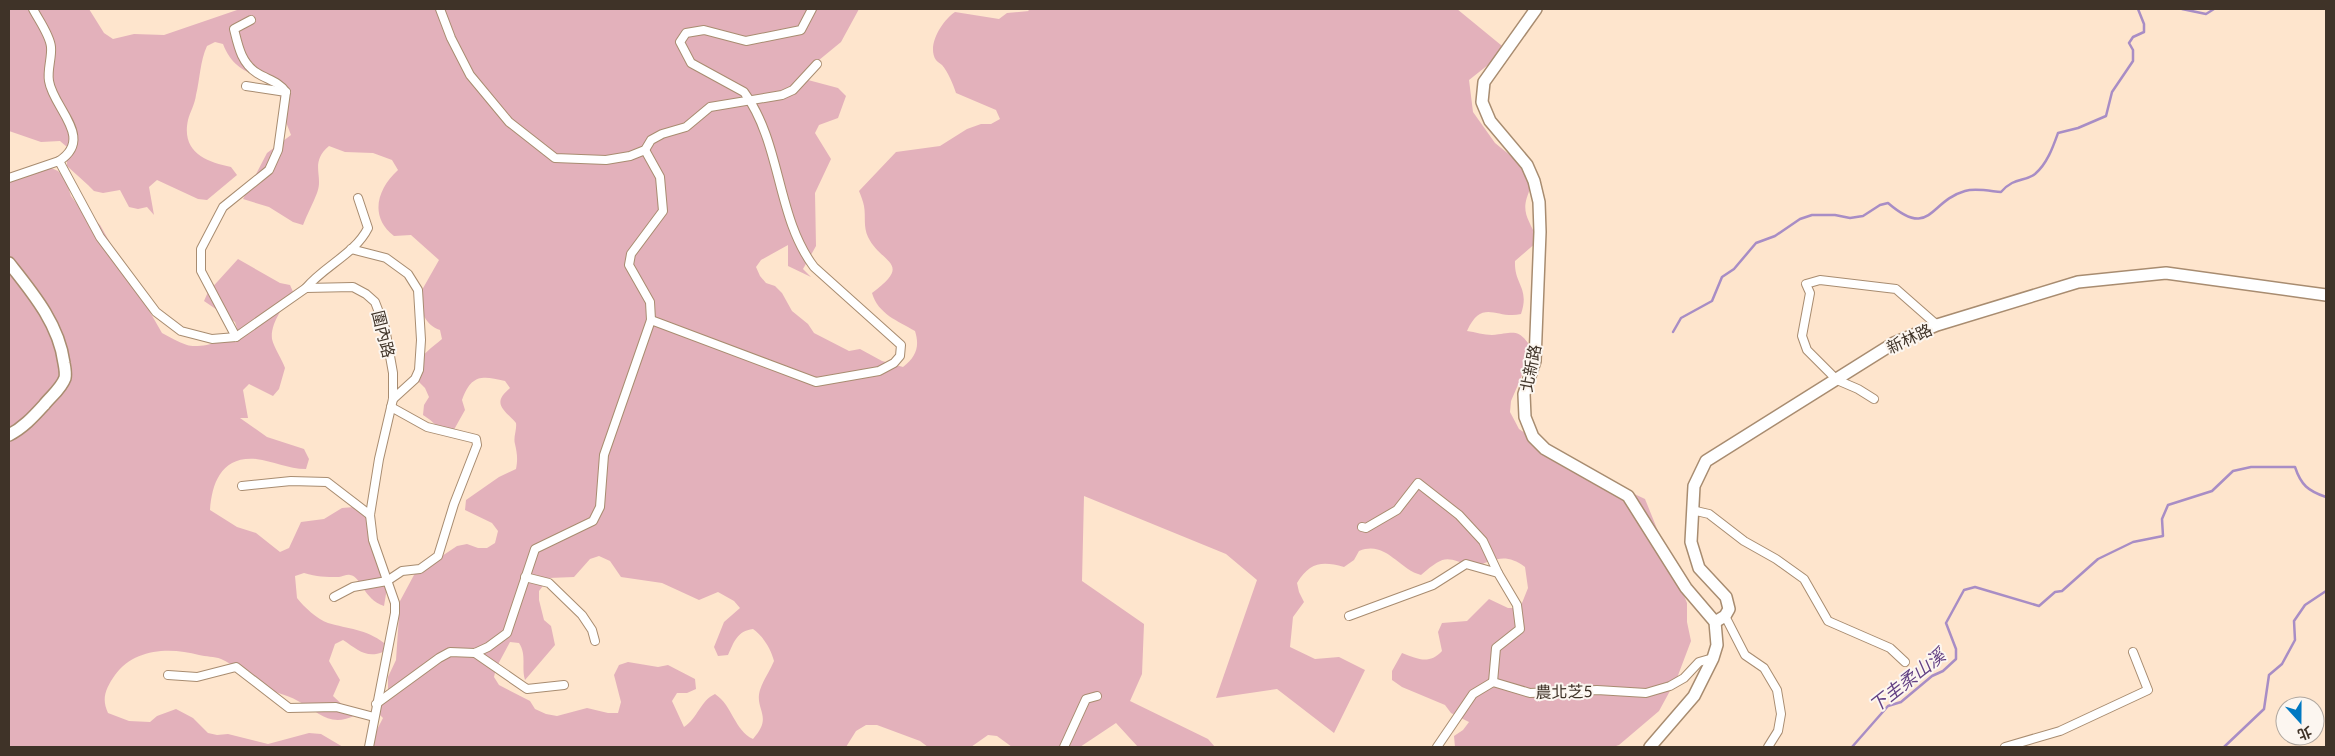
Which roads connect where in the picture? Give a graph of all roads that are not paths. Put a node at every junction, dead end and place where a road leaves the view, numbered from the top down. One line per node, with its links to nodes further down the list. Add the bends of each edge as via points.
1 (33, 9): 11 (street, via 51,45 49,82 72,130 74,147)
2 (440, 9): 10 (street, via 470,75 509,122 555,158 606,160)
3 (812, 9): 9 (street, via 801,30 746,41 704,30 686,32 680,42 691,63 744,92)
4 (1536, 9): 34 (main road, 北新路, via 1484,82 1482,102 1490,121 1527,165 1539,202 1535,361 1524,394 1525,417 1533,437 1545,449 1628,496 1686,588)
5 (251, 20): 8 (street, via 234,29 240,55 255,72 280,84)
6 (817, 64): 9 (street, via 793,90 782,95)
7 (246, 86): 8 (street)
8 (286, 92): 20 (street, via 278,150 269,170 223,207 201,249 201,271)
9 (749, 99): 10 (street, via 710,107 686,127 651,140); 18 (street, via 764,132 804,254 814,267 901,345 900,356 879,371 816,382)
10 (645, 150): 18 (street, via 660,177 664,211 631,254 629,265 650,302)
11 (59, 162): 12 (street); 20 (street, via 100,237 156,312 181,331 212,339)
12 (9, 178)
13 (358, 198): 14 (street, via 368,228)
14 (352, 249): 16 (street); 23 (street, via 386,258 408,274 418,290 419,370 415,379)
15 (9, 263): 24 (main road, via 56,330 66,376 60,388 38,412 20,429)
16 (306, 288): 20 (street); 23 (street, 圍內路, via 353,287 375,302 385,328 393,373)
17 (2323, 293): 19 (main road, 新林路, via 2166,273 2078,282)
18 (651, 320): 30 (street, via 604,455 600,507 593,521 535,549)
19 (1936, 325): 21 (main road, 新林路, via 1894,343); 21 (street, via 1896,288 1820,280 1806,284 1810,293 1802,336 1807,350)
20 (236, 337)
21 (1837, 380): 22 (street); 26 (main road, 新林路, via 1706,462 1694,486)
22 (1874, 399)
23 (392, 403): 27 (street, 圍內路); 31 (street, via 427,427 476,439 476,445 438,556 420,569 402,571)
24 (9, 434)
25 (242, 486): 27 (street, via 291,481 327,482)
26 (1692, 510): 34 (main road, 新林路, via 1691,542 1699,568 1726,597 1729,609); 39 (street, via 1709,514 1744,541 1804,579 1828,621 1890,648)
27 (370, 515): 31 (street, 圍內路, via 373,540)
28 (1362, 527): 29 (street, via 1366,528 1397,510 1418,483 1459,516 1483,541)
29 (1498, 573): 33 (street, via 1466,564 1433,585); 41 (street, via 1517,605 1520,629 1496,648)
30 (526, 577): 35 (street, via 549,583 582,615); 37 (street, via 507,633)
31 (386, 581): 32 (street, via 353,587); 44 (street, 圍內路, via 395,602 395,613)
32 (334, 597)
33 (1349, 616)
34 (1720, 619): 38 (main road); 50 (street, via 1745,655 1764,668 1777,690 1781,714 1778,730)
35 (595, 641)
36 (2133, 652): 51 (street, via 2148,690 2060,731)
37 (475, 653): 42 (street, via 527,689); 44 (street, via 450,652)
38 (1713, 658): 41 (street, 農北芝5, via 1699,662 1684,678 1670,686 1646,693 1597,690 1530,693); 49 (main road, via 1694,696)
39 (1905, 662)
40 (168, 676): 45 (street, via 197,677 236,667 289,708 336,707)
41 (1492, 682): 48 (street, via 1473,694)
42 (564, 685)
43 (1097, 696): 47 (street, via 1086,700)
44 (376, 704): 45 (street, 圍內路)
45 (374, 716): 46 (street, 圍內路)
46 (369, 747)
47 (1064, 747)
48 (1438, 747)
49 (1650, 747)
50 (1768, 747)
51 (2005, 747)

